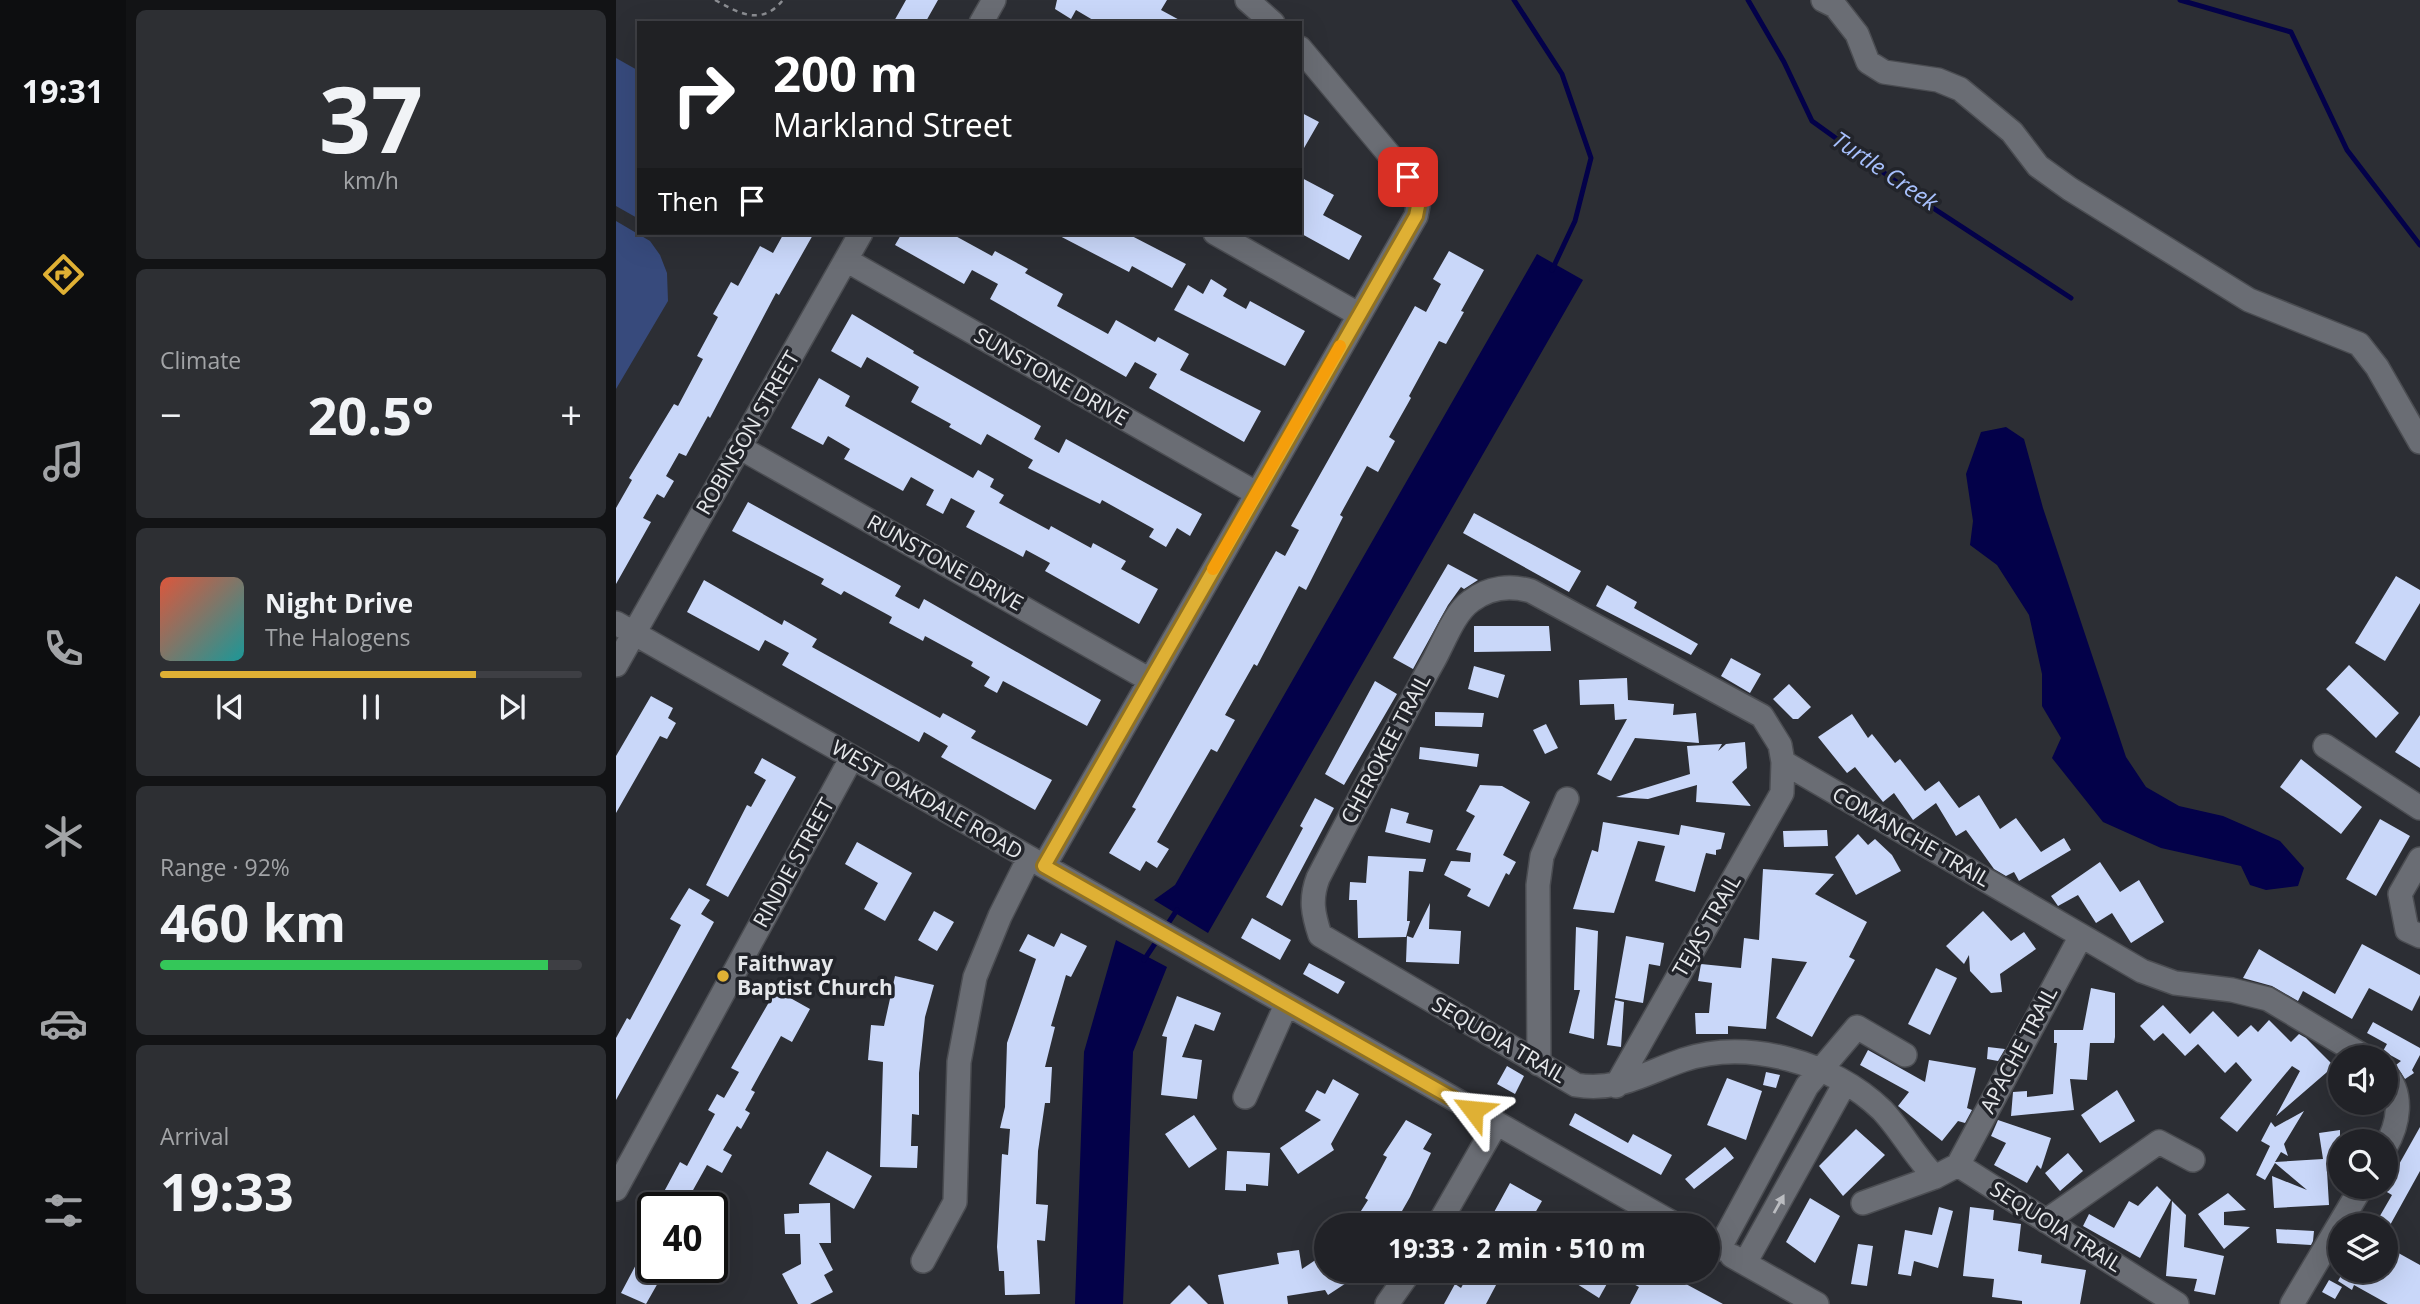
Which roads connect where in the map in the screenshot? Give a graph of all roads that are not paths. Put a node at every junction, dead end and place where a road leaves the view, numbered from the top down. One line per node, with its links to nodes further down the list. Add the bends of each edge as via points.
1 (994, 0): 4 (street)
2 (1247, 0): 5 (street)
3 (1823, 0): 11 (street, via 1835,6 1857,34 1868,62 1884,72 1938,80 1960,89 2012,132 2038,166 2070,189 2249,300 2359,344)
4 (982, 21)
5 (1271, 21)
6 (1302, 50): 10 (street, via 1408,177 1419,201 1416,216)
7 (861, 235): 9 (street, ROBINSON STREET)
8 (1219, 235): 10 (street)
9 (846, 260): 12 (street, ROBINSON STREET); 13 (street, SUNSTONE DRIVE)
10 (1358, 314): 13 (street)
11 (2420, 442)
12 (739, 447): 14 (street, ROBINSON STREET); 16 (street, RUNSTONE DRIVE)
13 (1256, 493): 16 (street)
14 (625, 628): 15 (street, ROBINSON STREET); 18 (street, WEST OAKDALE ROAD)
15 (616, 665)
16 (1150, 680): 23 (street)
17 (2325, 746): 21 (street)
18 (852, 757): 23 (street, WEST OAKDALE ROAD); 39 (street, RINDIE STREET)
19 (1783, 762): 24 (street, CHEROKEE TRAIL, via 1780,745 1762,716 1531,591 1516,586 1485,592 1468,602 1455,622 1318,878 1312,895); 25 (street, COMANCHE TRAIL); 33 (street, TEJAS TRAIL, via 1782,793)
20 (1567, 799): 30 (street, via 1542,856 1538,885)
21 (2420, 808)
22 (2420, 859): 26 (street, via 2400,894 2407,930)
23 (1036, 862): 27 (street, WEST OAKDALE ROAD); 47 (street, via 1000,916 975,977 959,1062 955,1202)
24 (1320, 935): 30 (street, SEQUOIA TRAIL)
25 (2081, 936): 28 (street, COMANCHE TRAIL, via 2142,971 2175,983 2268,999); 37 (street, APACHE TRAIL)
26 (2420, 936)
27 (1286, 1005): 34 (street); 35 (street, WEST OAKDALE ROAD)
28 (2344, 1045)
29 (1905, 1055): 31 (street, via 1857,1027)
30 (1539, 1064): 33 (street, SEQUOIA TRAIL, via 1576,1086)
31 (1818, 1071): 32 (street, SEQUOIA TRAIL); 33 (street, SEQUOIA TRAIL, via 1785,1057 1712,1054); 45 (street)
32 (1846, 1083): 38 (street, SEQUOIA TRAIL, via 1883,1112); 48 (street, one-way to 32)
33 (1616, 1086)
34 (1245, 1097)
35 (1496, 1124): 42 (street); 43 (street, WEST OAKDALE ROAD)
36 (2193, 1160): 44 (street, via 2160,1142)
37 (1958, 1165): 38 (street); 44 (street, SEQUOIA TRAIL)
38 (1935, 1177): 41 (street)
39 (616, 1189)
40 (2354, 1199): 53 (street)
41 (1863, 1203)
42 (1445, 1213)
43 (1655, 1213)
44 (2046, 1221): 52 (street, SEQUOIA TRAIL)
45 (1720, 1234)
46 (1720, 1250): 48 (street)
47 (923, 1261)
48 (1745, 1263): 51 (street)
49 (1402, 1283): 50 (street)
50 (1387, 1304)
51 (1817, 1304)
52 (2177, 1304)
53 (2292, 1304)

